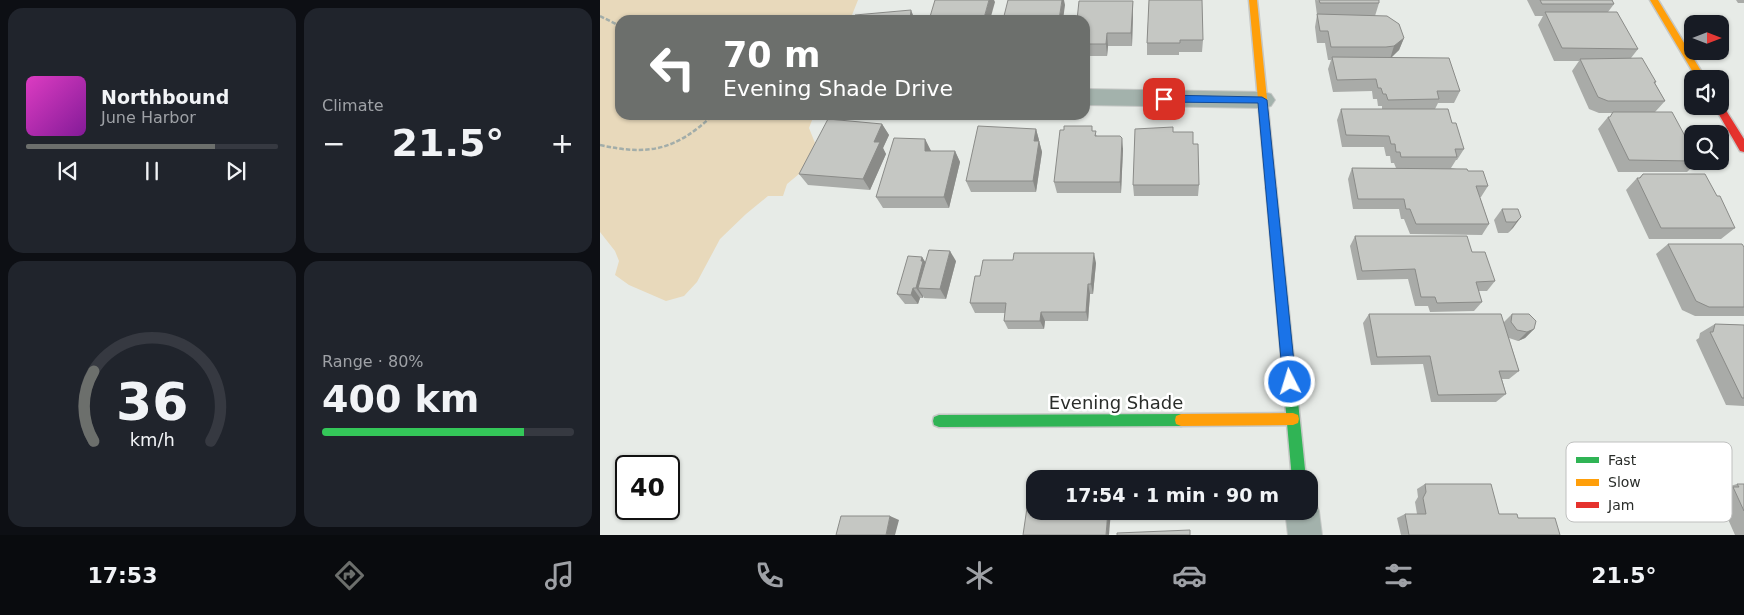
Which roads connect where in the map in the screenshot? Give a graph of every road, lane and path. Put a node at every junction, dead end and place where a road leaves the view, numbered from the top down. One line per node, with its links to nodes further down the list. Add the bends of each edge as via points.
1 (1253, 0): 7 (street)
2 (1654, 0): 5 (street)
3 (600, 16): 4 (path)
4 (615, 24)
5 (1697, 70)
6 (1090, 98): 7 (street)
7 (1262, 100): 12 (street)
8 (1724, 115): 11 (street)
9 (707, 120): 10 (path, via 688,137 671,146 642,153)
10 (600, 145)
11 (1744, 148)
12 (1293, 419): 13 (street, Evening Shade); 14 (street)
13 (939, 421)
14 (1298, 470)
15 (1303, 520): 16 (street)
16 (1305, 535)

